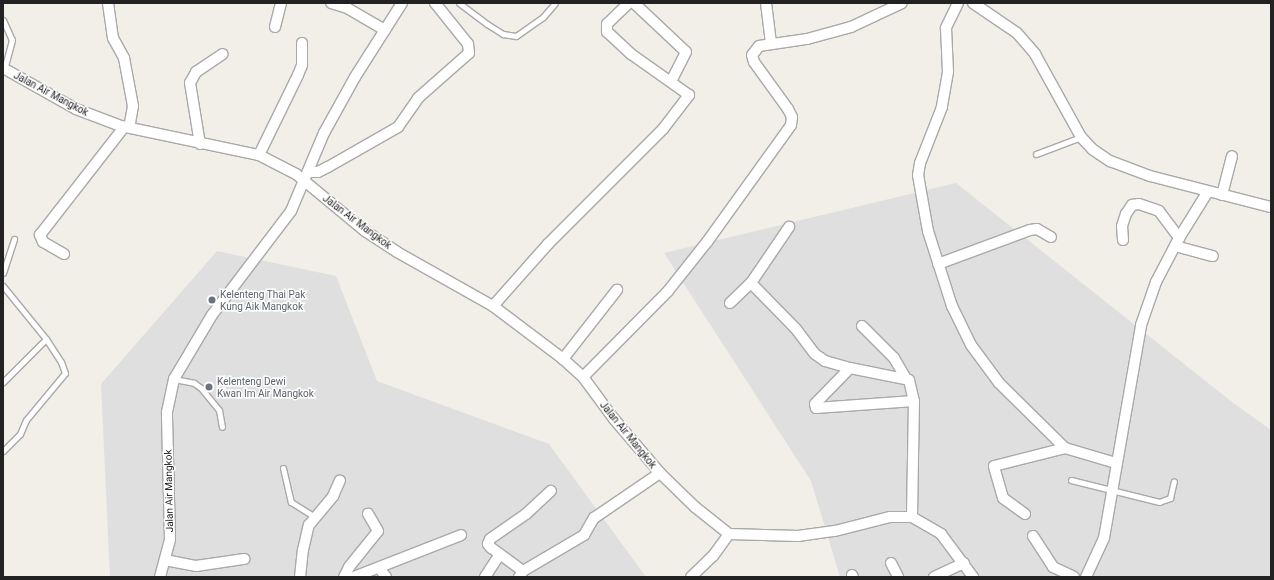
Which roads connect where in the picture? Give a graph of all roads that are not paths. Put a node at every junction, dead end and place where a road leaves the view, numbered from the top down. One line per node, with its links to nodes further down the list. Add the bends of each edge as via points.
1 (108, 3): 22 (street, via 113,38 124,58 130,86 133,106)
2 (281, 3): 15 (street)
3 (331, 3): 16 (street, via 347,8)
4 (402, 3): 16 (street, Jalan Air Mangkok)
5 (435, 3): 28 (street, via 468,44 469,53 418,98 398,127 328,168)
6 (459, 3): 7 (lane, via 503,34 516,36 543,17)
7 (555, 3)
8 (629, 3): 21 (street, via 607,24 607,32 630,54)
9 (634, 3): 21 (street, via 686,52)
10 (766, 3): 18 (street)
11 (902, 3): 18 (street, via 851,27 829,34)
12 (958, 3): 39 (street, via 946,28 948,72 942,107 920,163 918,175 928,230)
13 (973, 3): 23 (street, via 1017,33 1026,44 1046,71)
14 (3, 20): 20 (lane, via 12,40)
15 (275, 27)
16 (385, 30): 28 (street, Jalan Air Mangkok, via 324,133)
17 (302, 43): 26 (street, via 302,65)
18 (771, 43): 50 (street, via 759,46 752,55 788,109 792,117 790,125 707,242 668,291)
19 (223, 54): 24 (street, via 196,72 190,83)
20 (4, 69): 22 (street, Jalan Air Mangkok, via 76,109)
21 (671, 81): 45 (street, via 689,96 686,101 663,129 548,244)
22 (127, 128): 24 (street, Jalan Air Mangkok); 37 (street, via 40,235 43,242)
23 (1081, 136): 25 (lane); 29 (street, via 1092,149 1110,161)
24 (200, 144): 26 (street, Jalan Air Mangkok)
25 (1036, 154)
26 (259, 155): 28 (street, Jalan Air Mangkok)
27 (1232, 156): 30 (street)
28 (307, 176): 45 (street, Jalan Air Mangkok, via 390,248); 52 (street, Jalan Air Mangkok, via 291,211 212,315)
29 (1207, 193): 30 (street); 36 (street)
30 (1222, 195): 31 (street, via 1240,197)
31 (1271, 207)
32 (789, 227): 41 (street)
33 (1051, 237): 39 (street, via 1037,229 1030,230)
34 (14, 239): 40 (lane)
35 (1123, 240): 36 (street, via 1122,226 1126,214 1132,205 1139,204 1159,211)
36 (1177, 242): 38 (street); 58 (street, via 1156,282 1141,325)
37 (64, 254)
38 (1212, 256)
39 (938, 264): 56 (street, via 952,306 971,345 999,383)
40 (3, 273)
41 (751, 283): 44 (street); 49 (street, via 796,329 815,354 825,361)
42 (3, 286): 47 (lane)
43 (617, 290): 48 (street)
44 (730, 302)
45 (493, 306): 48 (street, Jalan Air Mangkok)
46 (862, 326): 51 (street, via 894,358)
47 (46, 339): 53 (lane); 57 (lane, via 61,362 64,373 26,420 20,434)
48 (563, 359): 50 (street, Jalan Air Mangkok)
49 (850, 368): 51 (street); 54 (street, via 815,404 816,408)
50 (583, 377): 60 (street, Jalan Air Mangkok, via 614,419)
51 (905, 377): 54 (street, via 912,383)
52 (174, 379): 55 (lane, via 194,383 201,388 219,410); 75 (street, Jalan Air Mangkok, via 168,412 171,523)
53 (3, 382)
54 (914, 401): 69 (street)
55 (222, 427)
56 (1065, 448): 58 (street); 67 (street, via 994,466 1003,498)
57 (3, 451)
58 (1116, 463): 65 (street)
59 (283, 468): 68 (lane, via 291,502)
60 (660, 473): 70 (street, Jalan Air Mangkok, via 694,507); 79 (street, via 594,518 584,535)
61 (340, 480): 68 (street, via 333,496)
62 (1071, 480): 65 (lane)
63 (1174, 481): 65 (lane, via 1170,498 1164,501)
64 (552, 491): 73 (street, via 526,514 490,539 488,544)
65 (1111, 492): 91 (street, via 1104,538)
66 (368, 514): 82 (street, via 378,531)
67 (1025, 514)
68 (315, 517): 81 (street, via 309,525)
69 (912, 517): 70 (street, via 890,517 798,536); 77 (street, via 941,534)
70 (729, 534): 86 (street, via 713,556)
71 (461, 535): 78 (street)
72 (1033, 536): 90 (street, via 1053,567)
73 (500, 554): 79 (street); 85 (street)
74 (244, 559): 75 (street, via 196,566)
75 (166, 560): 80 (street, Jalan Air Mangkok)
76 (891, 563): 87 (street)
77 (964, 563): 88 (street); 89 (street)
78 (380, 568): 83 (street); 84 (street)
79 (521, 574)
80 (160, 577)
81 (300, 577)
82 (344, 577)
83 (354, 577)
84 (386, 577)
85 (486, 577)
86 (691, 577)
87 (897, 577)
88 (934, 577)
89 (973, 577)
90 (1074, 577)
91 (1086, 577)

